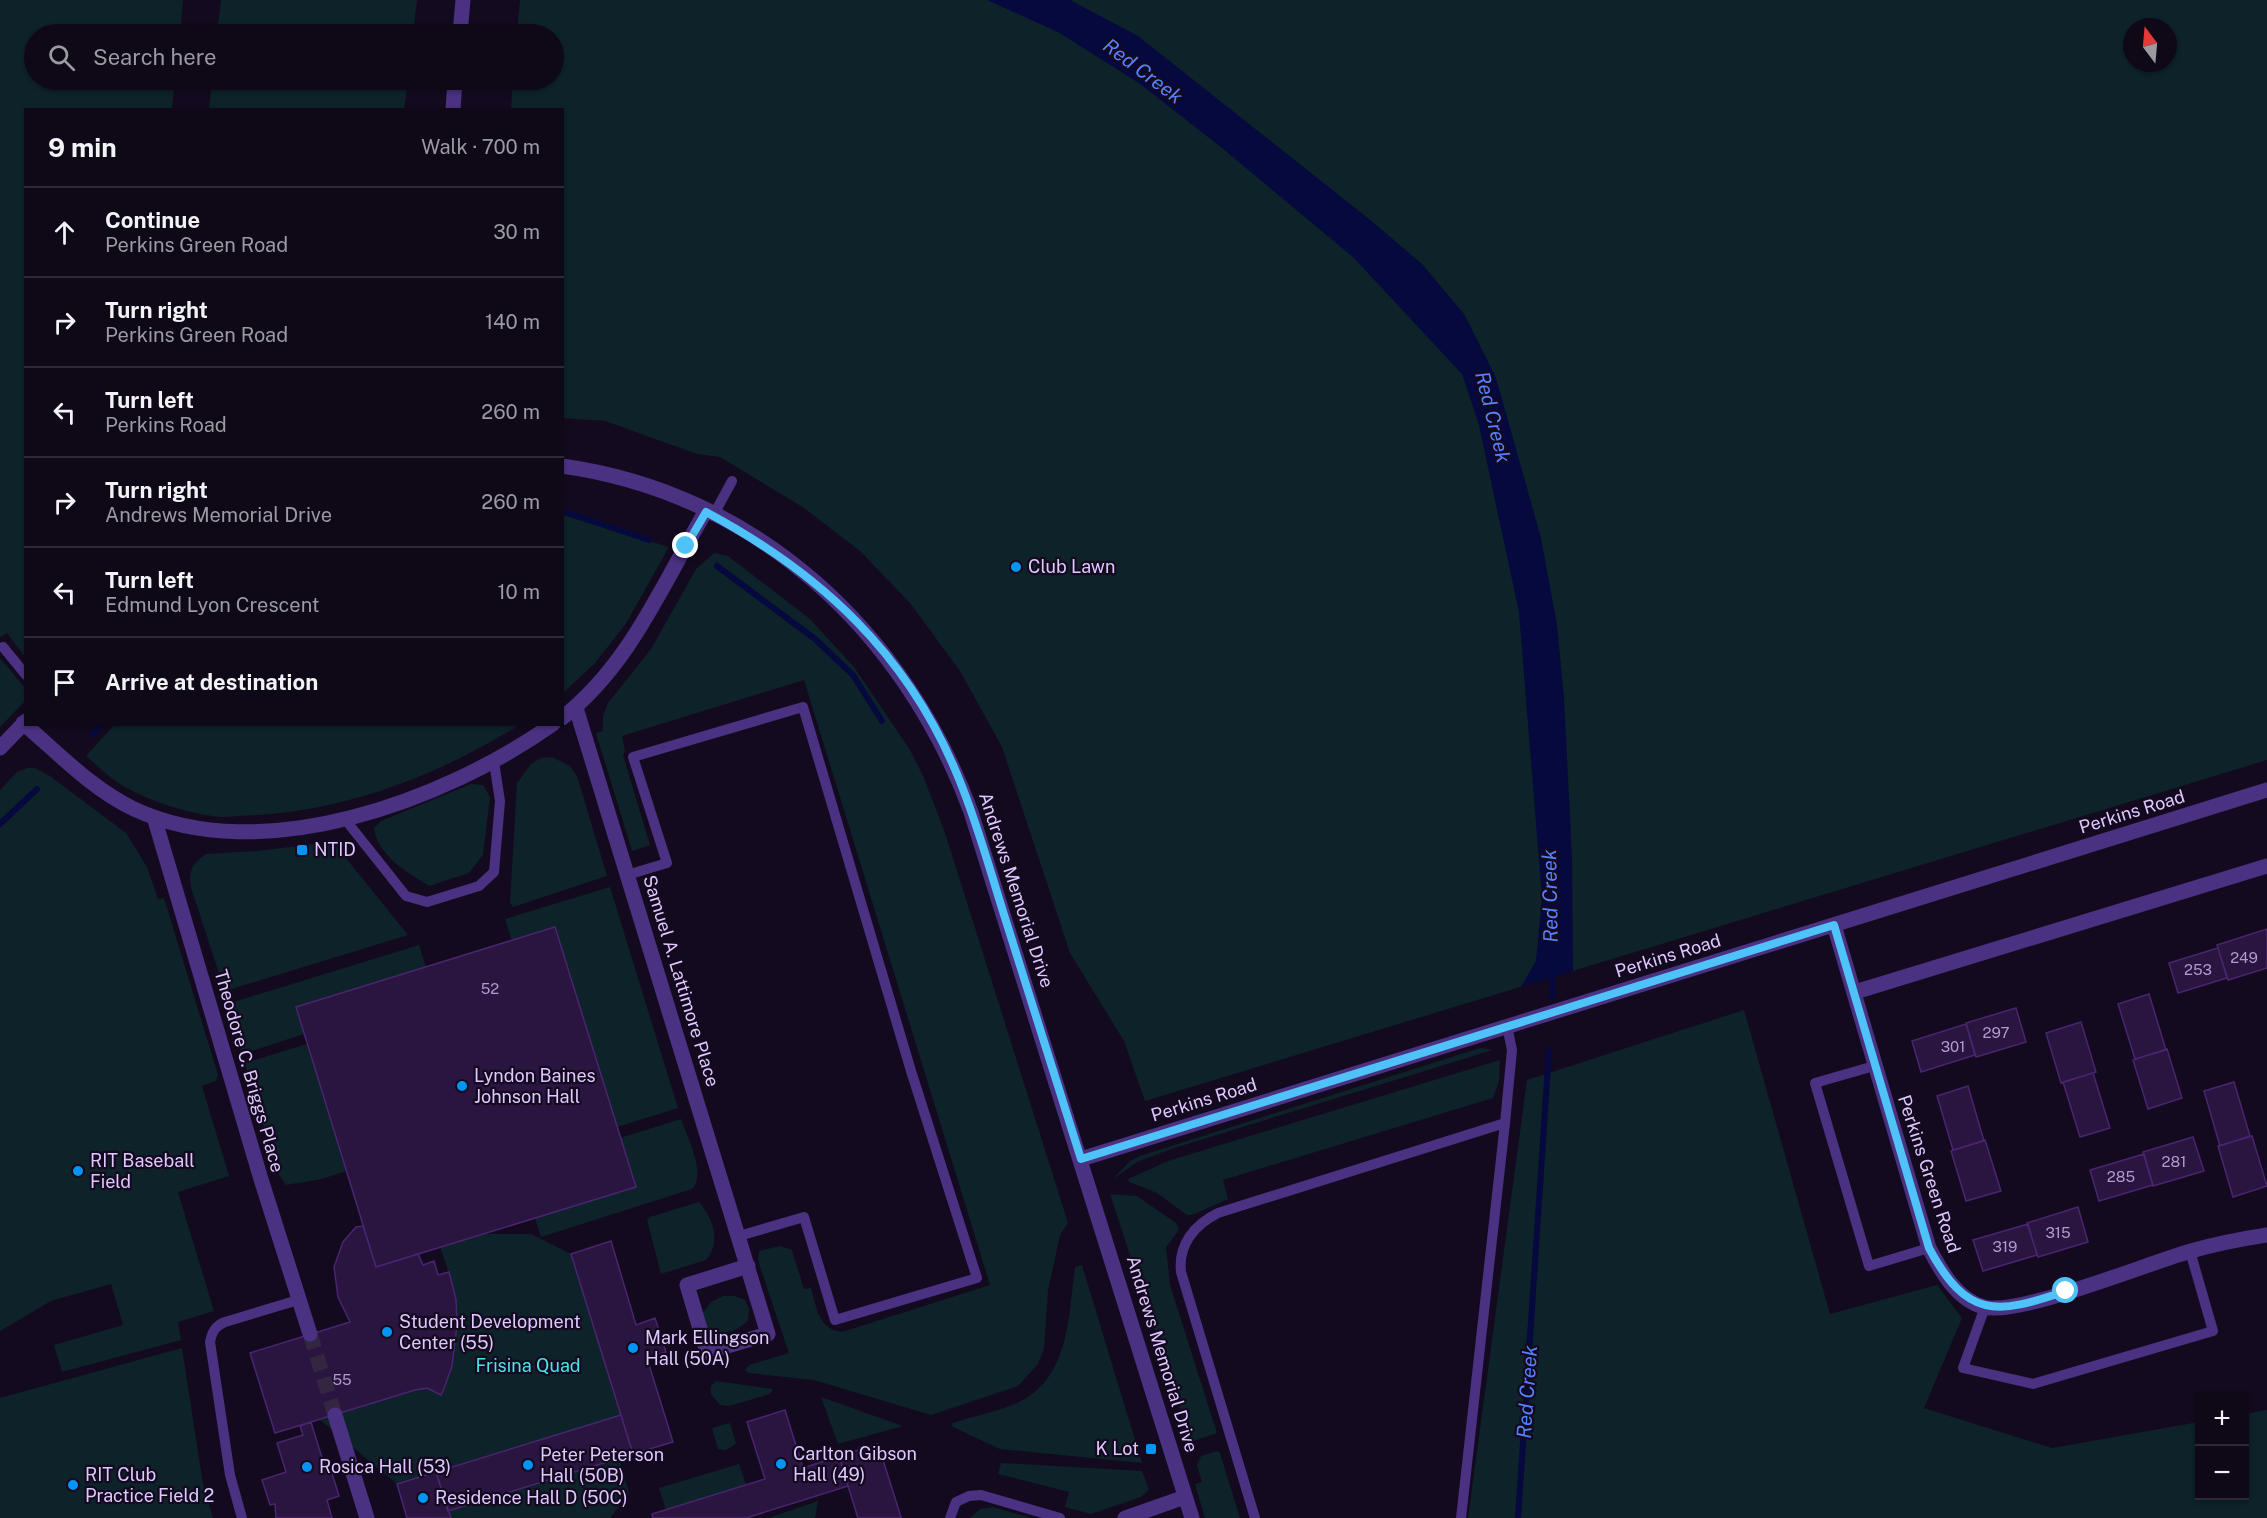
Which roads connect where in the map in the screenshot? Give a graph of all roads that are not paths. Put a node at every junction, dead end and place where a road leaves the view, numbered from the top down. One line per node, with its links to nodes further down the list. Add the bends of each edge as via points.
1 (463, 0): 2 (street)
2 (461, 24)
3 (454, 90): 4 (street)
4 (453, 108)
5 (564, 466): 7 (street, Andrews Memorial Drive, via 629,480)
6 (732, 481): 7 (lane)
7 (710, 514): 10 (street, via 640,630); 27 (street, Andrews Memorial Drive, via 777,553 831,596 888,656 932,723 971,812)
8 (3, 647): 9 (lane)
9 (24, 673)
10 (576, 708): 11 (street); 21 (street, Samuel A. Lattimore Place)
11 (564, 717)
12 (24, 722): 15 (street)
13 (29, 726): 18 (street, via 105,792)
14 (551, 726): 16 (street)
15 (0, 748)
16 (494, 762): 19 (street, via 426,793); 19 (lane, via 500,801 494,872 479,886 427,902 406,896)
17 (2267, 790): 22 (street, Perkins Road)
18 (154, 818): 19 (street, via 214,832 276,829); 33 (street, Theodore C. Briggs Place)
19 (344, 818)
20 (2267, 866): 23 (street)
21 (627, 875): 29 (street, Samuel A. Lattimore Place); 29 (lane, via 667,863 633,757 803,707 977,1278 835,1320 804,1217)
22 (1834, 925): 23 (street, Perkins Green Road); 24 (street, Perkins Road)
23 (1855, 992): 25 (street, Perkins Green Road)
24 (1508, 1026): 26 (lane, via 1512,1050); 27 (street, Perkins Road)
25 (1874, 1066): 30 (street, Perkins Green Road); 30 (lane, via 1815,1083 1869,1266)
26 (1505, 1123): 44 (lane, via 1232,1208 1207,1219 1192,1232 1181,1253 1181,1272); 45 (lane)
27 (1081, 1159): 37 (street, Andrews Memorial Drive)
28 (2267, 1234): 31 (street)
29 (739, 1236): 32 (street, Samuel A. Lattimore Place)
30 (1929, 1248): 34 (street, Perkins Green Road, via 1942,1273 1965,1298)
31 (2190, 1251): 34 (street, via 2030,1304); 34 (lane, via 2213,1331 2033,1384 1963,1368)
32 (748, 1266): 32 (street, Samuel A. Lattimore Place, via 687,1285 707,1352 768,1334)
33 (298, 1300): 35 (street, Theodore C. Briggs Place); 38 (lane, via 217,1325 212,1333 210,1342 230,1475)
34 (1985, 1307)
35 (310, 1334)
36 (335, 1415): 39 (street)
37 (1185, 1497): 42 (street); 43 (street, Andrews Memorial Drive)
38 (242, 1518)
39 (367, 1518)
40 (950, 1518): 41 (lane, via 956,1502 981,1495)
41 (1059, 1518)
42 (1125, 1518)
43 (1192, 1518)
44 (1255, 1518)
45 (1461, 1518)

